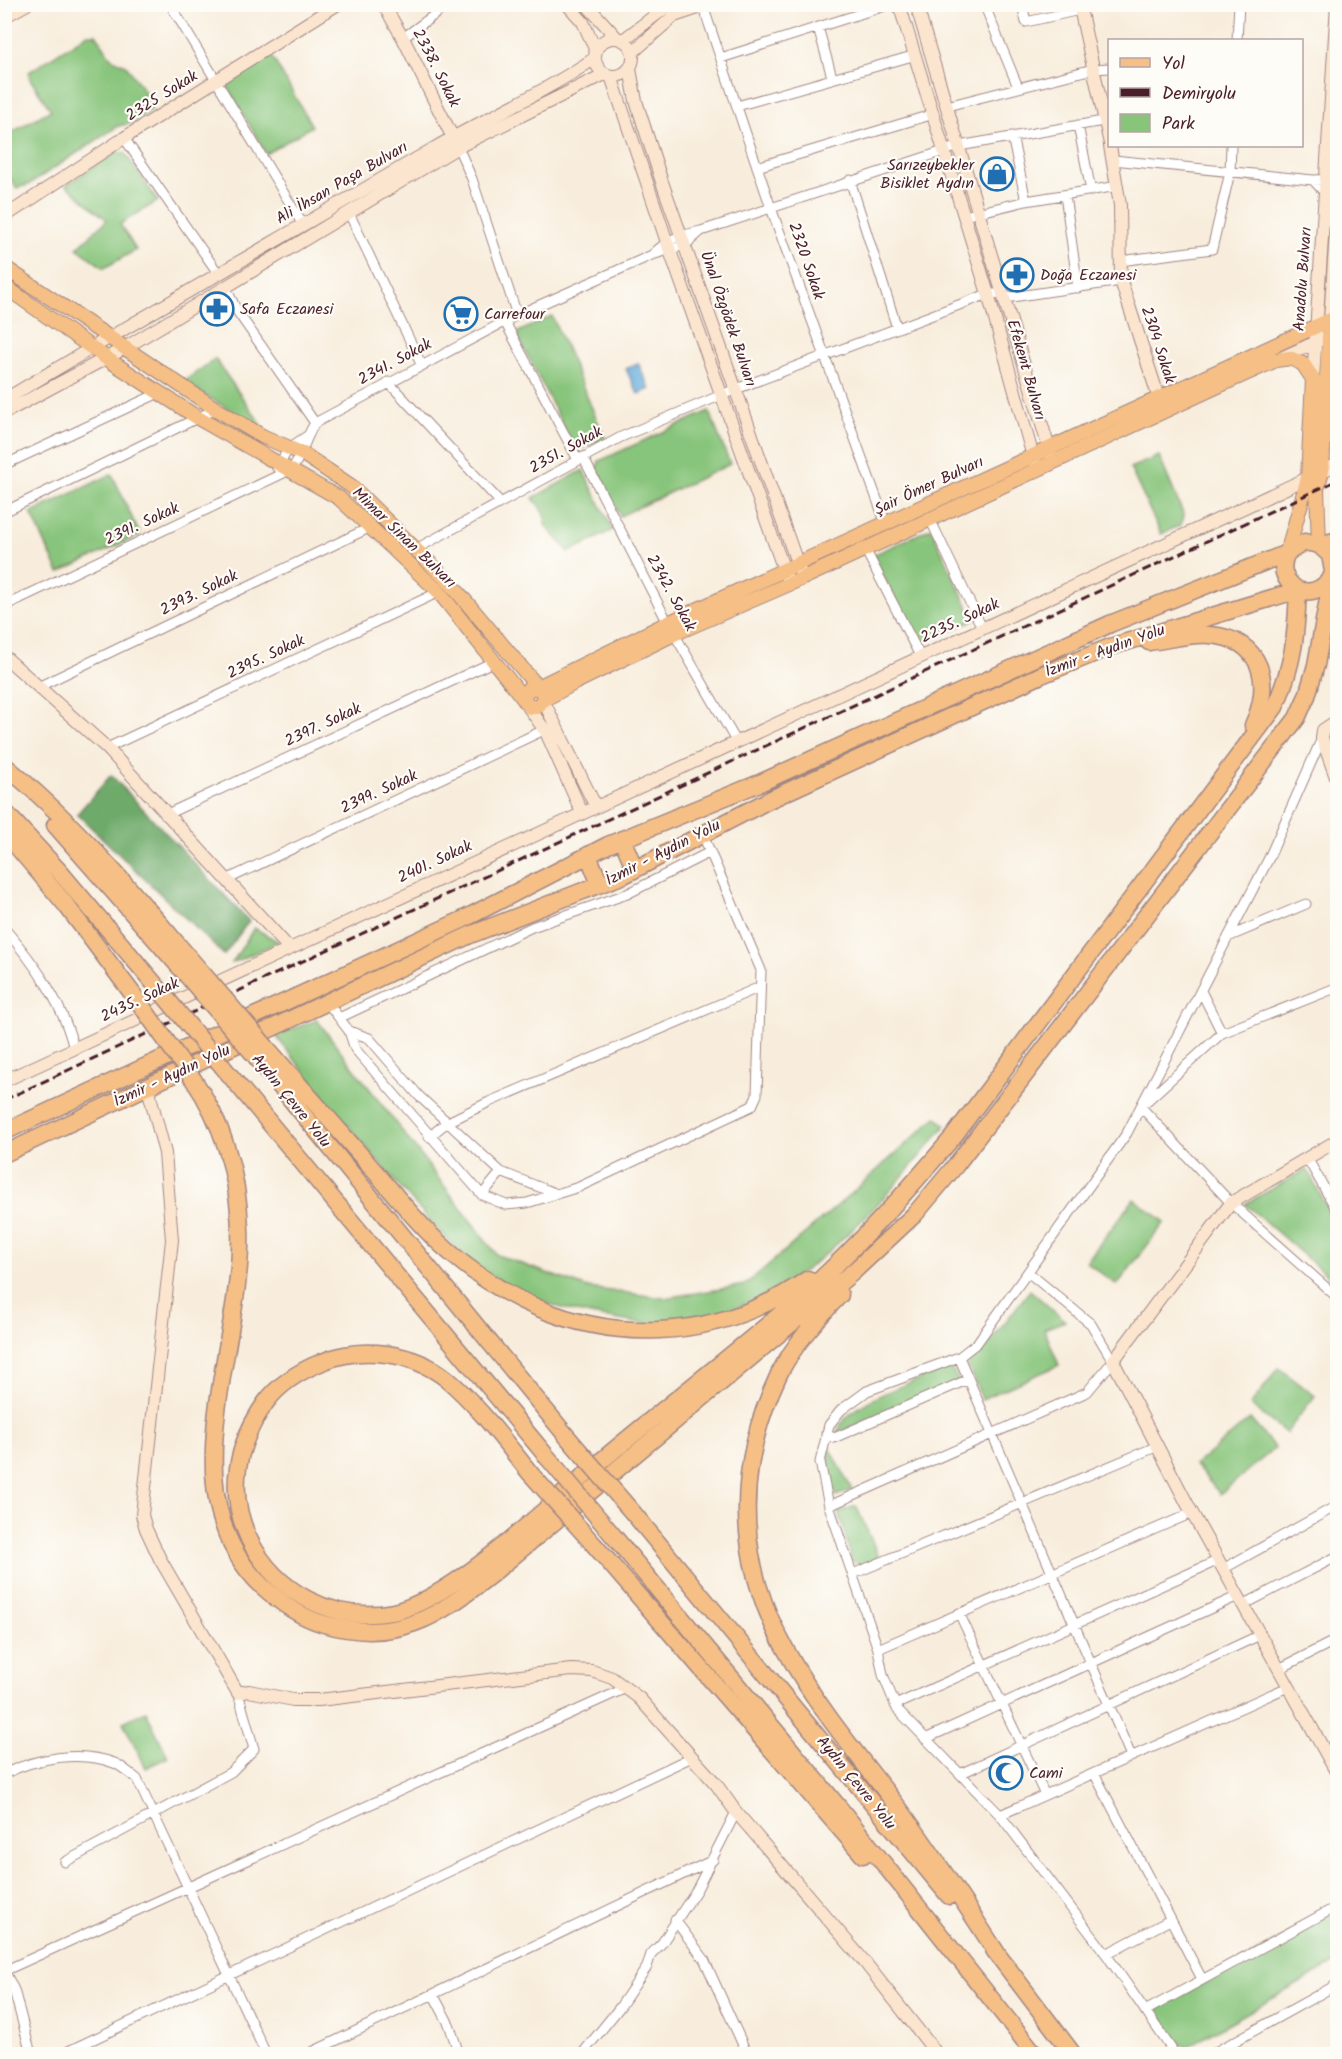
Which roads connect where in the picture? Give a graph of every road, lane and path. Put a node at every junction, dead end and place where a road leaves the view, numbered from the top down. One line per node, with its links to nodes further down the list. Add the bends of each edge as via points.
1 (27, 4): 18 (street)
2 (170, 4): 33 (street)
3 (338, 4): 33 (street, 2325 Sokak)
4 (382, 4): 20 (street, 2338. Sokak)
5 (449, 4): 20 (street)
6 (567, 4): 25 (street, via 583,22)
7 (586, 4): 21 (street)
8 (670, 4): 21 (street)
9 (891, 4): 19 (street)
10 (899, 4): 26 (street, Efekent Bulvarı)
11 (916, 4): 36 (street, Efekent Bulvarı)
12 (984, 4): 34 (street)
13 (1022, 4): 17 (street, via 1026,22)
14 (1239, 4): 22 (street)
15 (1337, 4): 23 (street, Anadolu Bulvarı)
16 (706, 5): 24 (street, via 674,16); 27 (street, 2320 Sokak)
17 (1079, 7): 30 (street, 2304 Sokak)
18 (4, 17)
19 (818, 27): 27 (street); 32 (street)
20 (403, 38): 42 (street, 2338. Sokak)
21 (620, 39): 24 (street); 25 (street, via 604,41)
22 (1237, 39)
23 (1336, 51): 50 (street, Anadolu Bulvarı)
24 (633, 52): 29 (street)
25 (596, 55): 31 (street, via 596,64); 42 (street, Ali İhsan Paşa Bulvarı, via 573,74)
26 (916, 55): 32 (street); 37 (street, Efekent Bulvarı)
27 (721, 58): 35 (street, 2320 Sokak)
28 (1108, 68): 30 (street)
29 (630, 69): 31 (street, via 623,75); 65 (street, Ünal Özgödek Bulvarı, via 636,101)
30 (1093, 69): 34 (street); 38 (street, 2304 Sokak)
31 (608, 75): 42 (street, Ali İhsan Paşa Bulvarı); 66 (street, Ünal Özgödek Bulvarı)
32 (832, 77): 35 (street)
33 (215, 82): 41 (street, 2325 Sokak); 64 (street)
34 (1018, 87): 36 (street)
35 (737, 106): 48 (street, 2320 Sokak)
36 (947, 106): 43 (street, Efekent Bulvarı)
37 (934, 114): 46 (street, Efekent Bulvarı); 48 (street)
38 (1107, 120): 39 (street)
39 (1078, 125): 40 (street); 54 (street)
40 (1012, 136): 43 (street); 57 (street)
41 (124, 138): 63 (street, 2325 Sokak); 69 (street)
42 (455, 143): 61 (street, Ali İhsan Paşa Bulvarı); 64 (street, Ali İhsan Paşa Bulvarı); 77 (street, via 472,179)
43 (959, 146): 46 (street); 60 (street, Efekent Bulvarı)
44 (1110, 147): 47 (street, 2304 Sokak)
45 (1232, 147): 49 (street)
46 (945, 151): 51 (street); 62 (street, Efekent Bulvarı)
47 (1113, 160): 49 (street); 53 (street, 2304 Sokak)
48 (757, 167): 59 (street, 2320 Sokak)
49 (1230, 172): 52 (street); 67 (street, via 1212,249)
50 (1332, 178): 52 (street); 55 (street, Anadolu Bulvarı)
51 (850, 180): 59 (street); 81 (street)
52 (1313, 180): 55 (street)
53 (1118, 186): 54 (street); 67 (street, 2304 Sokak)
54 (1091, 191): 56 (street)
55 (1331, 193): 79 (street, Anadolu Bulvarı)
56 (1065, 195): 57 (street); 73 (street)
57 (1026, 201): 60 (street)
58 (1338, 201): 74 (street, Anadolu Bulvarı)
59 (771, 208): 65 (street); 86 (street, 2320 Sokak)
60 (979, 212): 62 (street); 76 (street, Efekent Bulvarı)
61 (349, 213): 64 (street, Ali İhsan Paşa Bulvarı); 89 (street)
62 (964, 216): 75 (street, Efekent Bulvarı)
63 (4, 217)
64 (307, 230): 69 (street, Ali İhsan Paşa Bulvarı); 72 (street, Ali İhsan Paşa Bulvarı)
65 (683, 240): 66 (street); 92 (street, Ünal Özgödek Bulvarı)
66 (668, 246): 77 (street, 2341. Sokak); 94 (street, Ünal Özgödek Bulvarı)
67 (1120, 261): 70 (street, 2304 Sokak)
68 (4, 267): 82 (main road, Mimar Sinan Bulvarı)
69 (218, 273): 72 (street); 82 (street, Ali İhsan Paşa Bulvarı)
70 (1121, 282): 73 (street); 95 (street, 2304 Sokak)
71 (4, 285): 84 (main road, Mimar Sinan Bulvarı)
72 (225, 286): 85 (street, Ali İhsan Paşa Bulvarı); 101 (street, via 237,311)
73 (1078, 288): 76 (street, via 1012,297)
74 (1335, 290): 80 (street, Anadolu Bulvarı)
75 (988, 294): 76 (street); 81 (street, 2351. Sokak); 108 (street, Efekent Bulvarı)
76 (1002, 294): 105 (street, Efekent Bulvarı)
77 (517, 315): 78 (street, 2341. Sokak)
78 (505, 322): 89 (street, 2341. Sokak); 106 (street, 2342. Sokak)
79 (1316, 326): 80 (main road, Şair Ömer Bulvarı); 83 (street, Anadolu Bulvarı); 95 (main road, Şair Ömer Bulvarı)
80 (1334, 326): 83 (street, Şair Ömer Bulvarı); 112 (main road, Anadolu Bulvarı)
81 (897, 328): 86 (street, 2351. Sokak)
82 (107, 338): 84 (street, Ali İhsan Paşa Bulvarı); 85 (main road, Mimar Sinan Bulvarı)
83 (1315, 342): 88 (street, Şair Ömer Bulvarı); 90 (street, Anadolu Bulvarı)
84 (92, 348): 87 (main road, Mimar Sinan Bulvarı); 96 (street)
85 (123, 349): 87 (street, Ali İhsan Paşa Bulvarı); 97 (main road, Mimar Sinan Bulvarı)
86 (824, 355): 92 (street, 2351. Sokak); 118 (street, 2320 Sokak)
87 (106, 358): 93 (main road, Mimar Sinan Bulvarı); 99 (street)
88 (1276, 360): 90 (main road, via 1290,358 1303,364); 98 (main road, Şair Ömer Bulvarı)
89 (422, 366): 91 (street, 2341. Sokak)
90 (1313, 379): 113 (main road, Anadolu Bulvarı)
91 (388, 382): 101 (street, 2341. Sokak); 115 (street)
92 (736, 389): 94 (street, 2351. Sokak); 126 (street, Ünal Özgödek Bulvarı)
93 (159, 393): 100 (main road, Mimar Sinan Bulvarı); 110 (street)
94 (723, 394): 106 (street, 2351. Sokak); 127 (street, Ünal Özgödek Bulvarı)
95 (1158, 398): 98 (street, 2304 Sokak); 105 (main road, Şair Ömer Bulvarı)
96 (4, 400)
97 (216, 409): 100 (street); 103 (main road, Mimar Sinan Bulvarı)
98 (1163, 412): 105 (main road, Şair Ömer Bulvarı)
99 (4, 413)
100 (198, 418): 107 (main road, Mimar Sinan Bulvarı); 116 (street)
101 (315, 423): 102 (street, 2341. Sokak)
102 (307, 436): 103 (street); 104 (street, 2341. Sokak)
103 (289, 448): 104 (main road, Mimar Sinan Bulvarı); 107 (street)
104 (303, 454): 111 (street); 122 (main road, Mimar Sinan Bulvarı, via 351,486)
105 (1051, 456): 108 (main road, Şair Ömer Bulvarı)
106 (581, 459): 115 (street, 2351. Sokak); 134 (street, 2342. Sokak)
107 (280, 462): 111 (main road, Mimar Sinan Bulvarı); 114 (street)
108 (1035, 463): 117 (main road, Şair Ömer Bulvarı); 118 (main road, Şair Ömer Bulvarı)
109 (1338, 464): 112 (street, 2235. Sokak)
110 (4, 465)
111 (292, 470): 114 (street, 2391. Sokak); 119 (main road, Mimar Sinan Bulvarı, via 339,498)
112 (1322, 471): 113 (street, 2235. Sokak); 121 (main road, Anadolu Bulvarı, via 1317,489)
113 (1308, 478): 124 (main road, Anadolu Bulvarı); 135 (street, 2235. Sokak)
114 (271, 481): 132 (street, 2391. Sokak)
115 (501, 503): 122 (street, 2351. Sokak)
116 (4, 512)
117 (930, 519): 123 (main road, Şair Ömer Bulvarı); 135 (street)
118 (886, 525): 126 (main road, Şair Ömer Bulvarı)
119 (370, 527): 125 (main road, Mimar Sinan Bulvarı); 141 (street, 2393. Sokak)
120 (1338, 540): 121 (highway)
121 (1319, 544): 124 (highway, via 1305,542); 128 (highway, via 1330,555)
122 (416, 549): 125 (street); 129 (main road, Mimar Sinan Bulvarı)
123 (865, 549): 126 (main road, Şair Ömer Bulvarı); 138 (street)
124 (1287, 553): 130 (highway, via 1283,570); 159 (highway, İzmir - Aydın Yolu, via 1110,624 773,777)
125 (405, 558): 131 (main road, Mimar Sinan Bulvarı)
126 (800, 571): 127 (main road, Şair Ömer Bulvarı)
127 (786, 577): 134 (main road, Şair Ömer Bulvarı)
128 (1334, 578): 130 (highway, İzmir - Aydın Yolu, via 1312,592); 140 (highway)
129 (451, 584): 131 (street); 142 (main road, Mimar Sinan Bulvarı)
130 (1298, 590): 136 (highway, İzmir - Aydın Yolu); 149 (highway, via 1296,646 1288,677 1275,707)
131 (439, 592): 139 (main road, Mimar Sinan Bulvarı); 148 (street, 2395. Sokak)
132 (4, 606)
133 (1338, 610): 140 (highway)
134 (672, 628): 142 (main road, Şair Ömer Bulvarı); 147 (street, 2342. Sokak)
135 (983, 630): 138 (street, 2235. Sokak)
136 (1110, 647): 149 (highway, via 1207,635 1226,637 1243,645 1261,671 1263,691 1262,707); 158 (highway, İzmir - Aydın Yolu, via 1039,676)
137 (4, 656): 141 (street)
138 (921, 658): 147 (street, 2235. Sokak)
139 (493, 662): 143 (main road, Mimar Sinan Bulvarı); 156 (street, 2397. Sokak)
140 (1316, 665): 193 (highway, via 1297,718 957,1165)
141 (40, 686): 148 (street)
142 (540, 694): 143 (main road, Şair Ömer Bulvarı, via 527,690); 153 (street, Mimar Sinan Bulvarı)
143 (525, 702): 145 (street, Mimar Sinan Bulvarı)
144 (1338, 720): 146 (street, via 1323,730)
145 (544, 730): 155 (street, Mimar Sinan Bulvarı); 163 (street, 2399. Sokak)
146 (1322, 738): 152 (street); 167 (street, via 1269,858)
147 (736, 741): 153 (street, 2235. Sokak)
148 (107, 748): 156 (street)
149 (1237, 758): 194 (highway, via 953,1137 897,1204)
150 (4, 765): 169 (highway, via 34,789 106,861)
151 (4, 771): 169 (highway, Aydın Çevre Yolu)
152 (1338, 783)
153 (596, 807): 155 (street, 2401. Sokak)
154 (4, 812): 249 (highway, Aydın Çevre Yolu, bridge, via 163,994 611,1533 841,1810)
155 (582, 813): 168 (street, 2401. Sokak)
156 (165, 815): 163 (street)
157 (4, 831): 193 (highway, bridge, via 141,1005 210,1104 227,1147 236,1184 239,1273 215,1426 213,1478 220,1515 236,1553 253,1577 278,1601 307,1619 343,1629 380,1631 422,1622 457,1601 844,1279)
158 (702, 833): 160 (street); 162 (highway, İzmir - Aydın Yolu)
159 (622, 839): 161 (highway, İzmir - Aydın Yolu); 162 (highway)
160 (710, 852): 170 (street, via 761,970); 174 (street, via 654,883 532,927)
161 (588, 855): 164 (highway); 183 (highway, İzmir - Aydın Yolu, via 464,919)
162 (635, 869): 164 (highway, İzmir - Aydın Yolu)
163 (226, 880): 168 (street)
164 (600, 884): 173 (highway, İzmir - Aydın Yolu, via 470,935)
165 (1306, 904): 167 (street)
166 (4, 928): 177 (street, via 29,957 51,993 68,1023)
167 (1228, 937): 172 (street)
168 (288, 948): 177 (street, 2435. Sokak)
169 (197, 977): 178 (highway, Aydın Çevre Yolu, bridge)
170 (760, 987): 182 (street); 189 (street, via 759,1078 752,1106)
171 (1338, 987): 176 (street)
172 (1201, 991): 176 (street); 181 (street)
173 (327, 1002): 174 (street); 180 (highway, İzmir - Aydın Yolu)
174 (339, 1018): 175 (street)
175 (349, 1031): 182 (street, via 369,1038); 184 (street, via 355,1049)
176 (1222, 1033): 181 (street)
177 (74, 1049): 179 (street, 2435. Sokak)
178 (259, 1050): 194 (highway, via 447,1250 497,1289 534,1308 578,1323 630,1331 720,1321 761,1307); 245 (highway, Aydın Çevre Yolu, bridge, via 569,1439)
179 (4, 1081)
180 (148, 1088): 186 (highway, İzmir - Aydın Yolu); 222 (street, via 165,1153 172,1240 142,1515 160,1559)
181 (1141, 1107): 191 (street); 195 (street)
182 (446, 1123): 184 (street); 188 (street)
183 (4, 1132)
184 (429, 1137): 190 (street)
185 (1338, 1140): 187 (street)
186 (4, 1154)
187 (1307, 1158): 191 (street); 192 (street)
188 (501, 1172): 189 (street); 190 (street)
189 (557, 1194): 190 (street, via 506,1206)
190 (482, 1195)
191 (1231, 1203): 196 (street); 198 (street)
192 (1338, 1212)
193 (915, 1214): 245 (highway, via 811,1325 780,1372 749,1462 746,1518 754,1568 786,1652 932,1853)
194 (855, 1246): 249 (highway, bridge, via 810,1288 495,1551 424,1601 393,1612 356,1614 325,1608 302,1598 268,1568 254,1549 237,1504 236,1481 250,1424 272,1394 299,1371 335,1356 372,1352 409,1359 446,1378 530,1473 596,1547)
195 (1029, 1273): 197 (street, via 976,1343); 198 (street, via 1091,1323)
196 (1338, 1298)
197 (959, 1357): 199 (street); 200 (street, via 867,1391 841,1410)
198 (1113, 1361): 201 (street, via 1087,1392); 202 (street)
199 (969, 1379): 200 (street, via 834,1438); 201 (street)
200 (826, 1434): 205 (street, via 820,1462)
201 (993, 1435): 203 (street); 205 (street)
202 (1158, 1446): 203 (street); 206 (street)
203 (1023, 1504): 209 (street); 210 (street)
204 (1338, 1505): 208 (street)
205 (830, 1506): 209 (street)
206 (1192, 1513): 208 (street); 210 (street)
207 (1338, 1556): 211 (street)
208 (1221, 1564): 211 (street); 213 (street)
209 (853, 1574): 216 (street)
210 (1051, 1574): 212 (street); 213 (street)
211 (1240, 1601): 214 (street); 218 (street)
212 (959, 1613): 216 (street); 217 (street)
213 (1072, 1624): 217 (street); 218 (street)
214 (1260, 1635): 219 (street); 225 (street)
215 (1338, 1639): 219 (street)
216 (878, 1648): 224 (street, via 883,1675)
217 (983, 1664): 223 (street); 224 (street)
218 (1090, 1664): 223 (street); 225 (street)
219 (1279, 1670): 220 (street)
220 (1288, 1687): 228 (street); 233 (street)
221 (626, 1688): 222 (street, via 602,1675 571,1670 319,1700); 229 (street); 240 (street)
222 (238, 1693): 236 (street, via 254,1749 231,1772)
223 (1002, 1704): 226 (street); 227 (street)
224 (896, 1705): 226 (street)
225 (1109, 1706): 227 (street); 228 (street)
226 (925, 1739): 230 (street)
227 (1023, 1746): 230 (street); 234 (street)
228 (1131, 1756): 231 (street)
229 (692, 1757): 235 (street); 247 (street)
230 (962, 1773): 237 (street)
231 (1094, 1773): 234 (street); 243 (street)
232 (4, 1774): 236 (street, via 17,1767 71,1755 115,1763 137,1779)
233 (1338, 1775)
234 (1045, 1795): 237 (street)
235 (736, 1812): 238 (street); 260 (street, via 863,1960)
236 (153, 1814): 239 (street); 240 (street)
237 (1000, 1815): 244 (street)
238 (713, 1860): 242 (street); 251 (street)
239 (65, 1862)
240 (189, 1887): 246 (street); 247 (street)
241 (1338, 1906): 248 (street)
242 (675, 1920): 258 (street, via 643,1973); 259 (street, via 704,1959)
243 (1170, 1920): 244 (street); 248 (street)
244 (1106, 1954): 252 (street)
245 (1000, 1958): 262 (highway, Aydın Çevre Yolu)
246 (5, 1971): 253 (street)
247 (230, 1977): 254 (street); 255 (street)
248 (1202, 1980): 252 (street)
249 (976, 1982): 261 (highway, Aydın Çevre Yolu)
250 (1338, 1984): 264 (street)
251 (433, 1994): 256 (street); 257 (street)
252 (1145, 2011): 263 (street)
253 (31, 2055)
254 (62, 2055)
255 (266, 2055)
256 (308, 2055)
257 (459, 2055)
258 (582, 2055)
259 (747, 2055)
260 (937, 2055)
261 (1035, 2055)
262 (1073, 2055)
263 (1174, 2055)
264 (1212, 2055)

